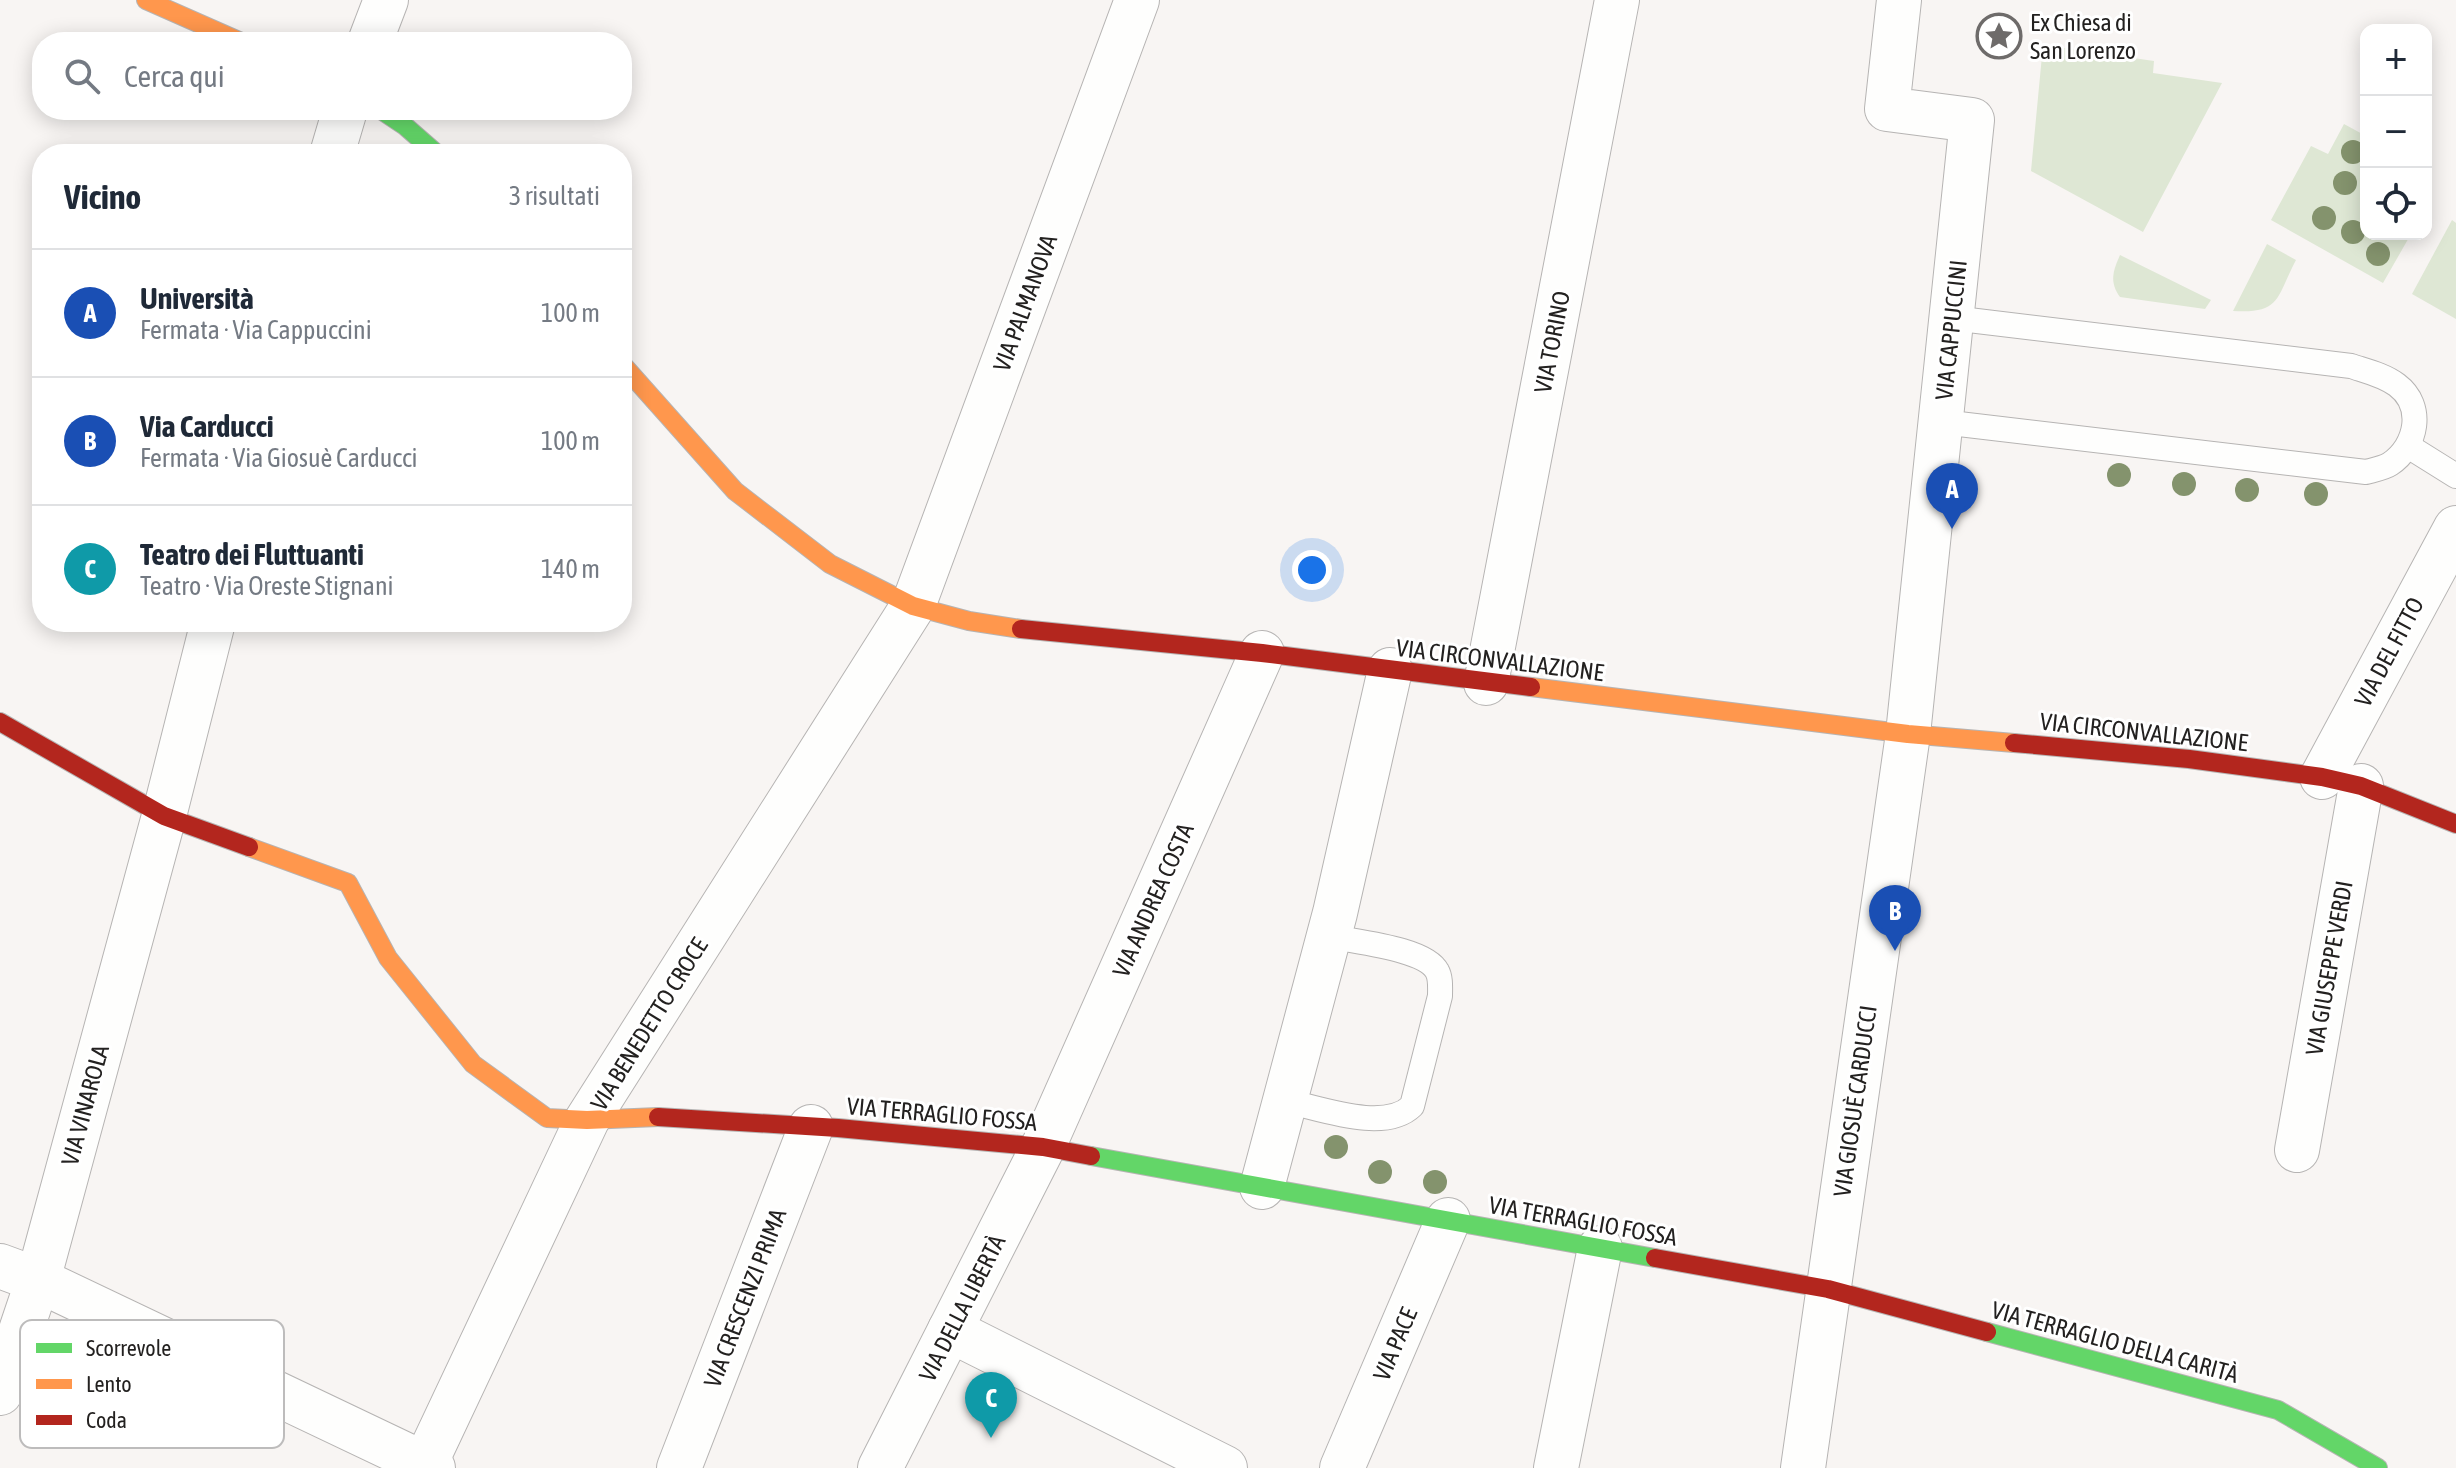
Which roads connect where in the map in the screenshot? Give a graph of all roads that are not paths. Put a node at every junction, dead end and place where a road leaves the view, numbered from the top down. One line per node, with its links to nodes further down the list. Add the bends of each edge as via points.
1 (146, 0): 6 (street)
2 (386, 0): 7 (street)
3 (1137, 0): 18 (street, VIA PALMANOVA)
4 (1617, 0): 22 (street, VIA TORINO)
5 (1899, 0): 12 (street, VIA CAPPUCCINI, via 1887,109 1972,120)
6 (218, 32)
7 (374, 32)
8 (342, 120): 10 (street)
9 (396, 120): 11 (street)
10 (335, 144)
11 (426, 144)
12 (1952, 318): 14 (street, VIA CAPPUCCINI); 15 (lane, via 2351,366 2398,385 2412,402 2416,422)
13 (632, 375): 18 (street, VIA CIRCONVALLAZIONE, via 735,491 769,519 830,564)
14 (1942, 422): 15 (lane, via 2366,472 2389,465); 24 (street, VIA CAPPUCCINI)
15 (2408, 446): 16 (lane)
16 (2456, 476)
17 (2456, 528): 25 (street, VIA DEL FITTO)
18 (913, 606): 20 (street, VIA CIRCONVALLAZIONE, via 1021,629); 30 (street, VIA BENEDETTO CROCE)
19 (210, 632): 26 (street, VIA VINAROLA)
20 (1262, 653): 21 (street, VIA CIRCONVALLAZIONE); 32 (street, VIA ANDREA COSTA)
21 (1390, 670): 22 (street, VIA CIRCONVALLAZIONE); 28 (street)
22 (1486, 683): 24 (street, VIA CIRCONVALLAZIONE)
23 (0, 722): 26 (street)
24 (1908, 734): 25 (street, VIA CIRCONVALLAZIONE, via 2189,759); 38 (street, VIA GIOSUÈ CARDUCCI)
25 (2342, 782): 27 (street, VIA CIRCONVALLAZIONE); 33 (street, VIA GIUSEPPE VERDI)
26 (164, 816): 30 (street, VIA TERRAGLIO FOSSA, via 348,883 388,958 473,1064 547,1118); 37 (street, VIA VINAROLA)
27 (2456, 824)
28 (1332, 924): 29 (street); 29 (lane, via 1418,955 1437,969 1440,996 1412,1106 1388,1119 1370,1119)
29 (1285, 1101): 34 (street)
30 (587, 1120): 31 (street, VIA TERRAGLIO FOSSA, via 664,1117); 43 (street, VIA BENEDETTO CROCE)
31 (811, 1127): 32 (street, VIA TERRAGLIO FOSSA); 44 (street, VIA CRESCENZI PRIMA)
32 (1043, 1147): 34 (street, VIA TERRAGLIO FOSSA); 40 (street, VIA DELLA LIBERTÀ)
33 (2297, 1150)
34 (1262, 1187): 35 (street, VIA TERRAGLIO FOSSA)
35 (1448, 1220): 36 (street, VIA TERRAGLIO FOSSA); 47 (street, VIA PACE)
36 (1600, 1248): 38 (street, VIA TERRAGLIO FOSSA); 48 (street)
37 (19, 1273): 39 (street); 41 (street, VIA VINAROLA)
38 (1828, 1289): 49 (street, VIA GIOSUÈ CARDUCCI); 50 (street, VIA TERRAGLIO DELLA CARITÀ, via 2278,1410)
39 (118, 1320)
40 (950, 1330): 45 (street, VIA DELLA LIBERTÀ); 46 (street)
41 (0, 1393)
42 (284, 1399): 43 (street)
43 (427, 1467)
44 (679, 1468)
45 (880, 1468)
46 (1225, 1468)
47 (1342, 1468)
48 (1556, 1468)
49 (1803, 1468)
50 (2378, 1468)

